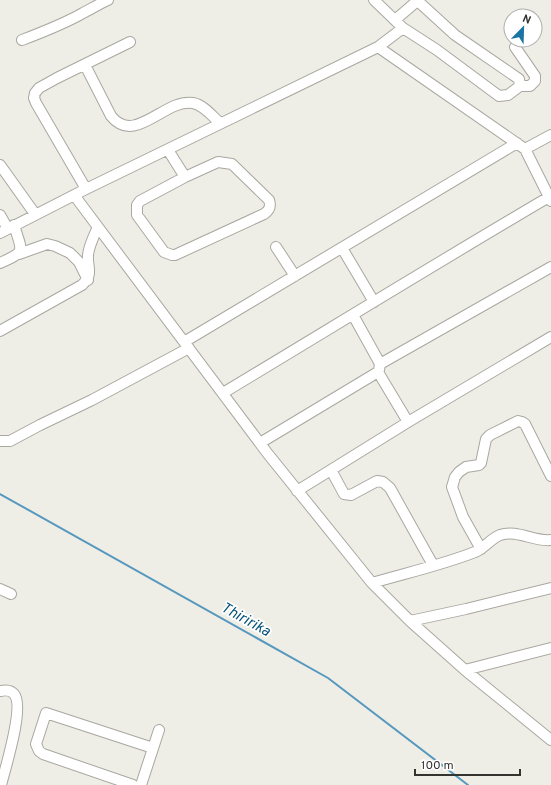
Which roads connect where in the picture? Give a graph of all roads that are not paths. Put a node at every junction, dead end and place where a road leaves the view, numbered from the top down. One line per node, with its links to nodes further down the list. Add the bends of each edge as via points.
1 (108, 0): 4 (street)
2 (374, 0): 5 (street)
3 (404, 0): 5 (street)
4 (92, 3): 7 (street, via 76,16)
5 (398, 17): 6 (street); 12 (street, via 416,2 420,3 455,36 519,79)
6 (403, 28): 9 (street); 12 (street, via 499,96 508,95)
7 (22, 40)
8 (130, 42): 11 (street)
9 (378, 47): 13 (street); 15 (street)
10 (517, 48): 12 (street, via 536,81 530,86)
11 (85, 65): 13 (street, via 111,116 125,126 132,127 184,103 193,103 202,108); 19 (street, via 39,88 34,98)
12 (520, 86)
13 (220, 124): 16 (street)
14 (551, 135): 15 (street)
15 (521, 146): 21 (street); 27 (street)
16 (168, 150): 18 (street); 19 (street)
17 (0, 165): 22 (street)
18 (185, 177): 18 (street, via 137,205 136,215 168,254 175,255 269,210 269,200 232,164 218,162)
19 (86, 189): 20 (street)
20 (74, 195): 22 (street); 24 (street)
21 (549, 195): 33 (street)
22 (35, 214): 25 (street)
23 (0, 215): 25 (street)
24 (98, 227): 32 (street, via 88,254); 37 (street)
25 (7, 229): 28 (street, via 21,250)
26 (276, 247): 31 (street)
27 (342, 248): 31 (street); 33 (street)
28 (19, 254): 29 (street); 32 (street, via 47,244 55,246 70,253 79,262)
29 (0, 263)
30 (551, 267): 38 (street)
31 (295, 276): 37 (street)
32 (88, 280): 35 (street)
33 (374, 302): 34 (street)
34 (353, 315): 38 (street); 39 (street)
35 (0, 331)
36 (551, 337): 40 (street)
37 (186, 345): 39 (street); 41 (street, via 105,393 10,441)
38 (379, 368): 40 (street); 42 (street)
39 (222, 393): 42 (street)
40 (408, 422): 43 (street)
41 (0, 441)
42 (260, 443): 45 (street)
43 (332, 470): 45 (street); 48 (street, via 346,495 351,495 377,481 390,488)
44 (551, 476): 47 (street, via 522,422 518,421 486,439 481,463 459,472 454,477 452,487 463,517)
45 (297, 491): 49 (street)
46 (551, 540): 47 (street, via 544,541 511,534 500,535)
47 (481, 549): 48 (street)
48 (433, 565): 49 (street)
49 (372, 583): 53 (street)
50 (551, 588): 53 (street)
51 (0, 589): 52 (street)
52 (11, 594)
53 (410, 621): 55 (street)
54 (551, 648): 55 (street)
55 (465, 670): 58 (street)
56 (0, 691): 60 (street, via 8,690 14,694 18,708)
57 (159, 730): 59 (street)
58 (551, 740)
59 (153, 748): 61 (street, via 46,712 36,744 39,751); 62 (street)
60 (1, 785)
61 (133, 785)
62 (142, 785)

